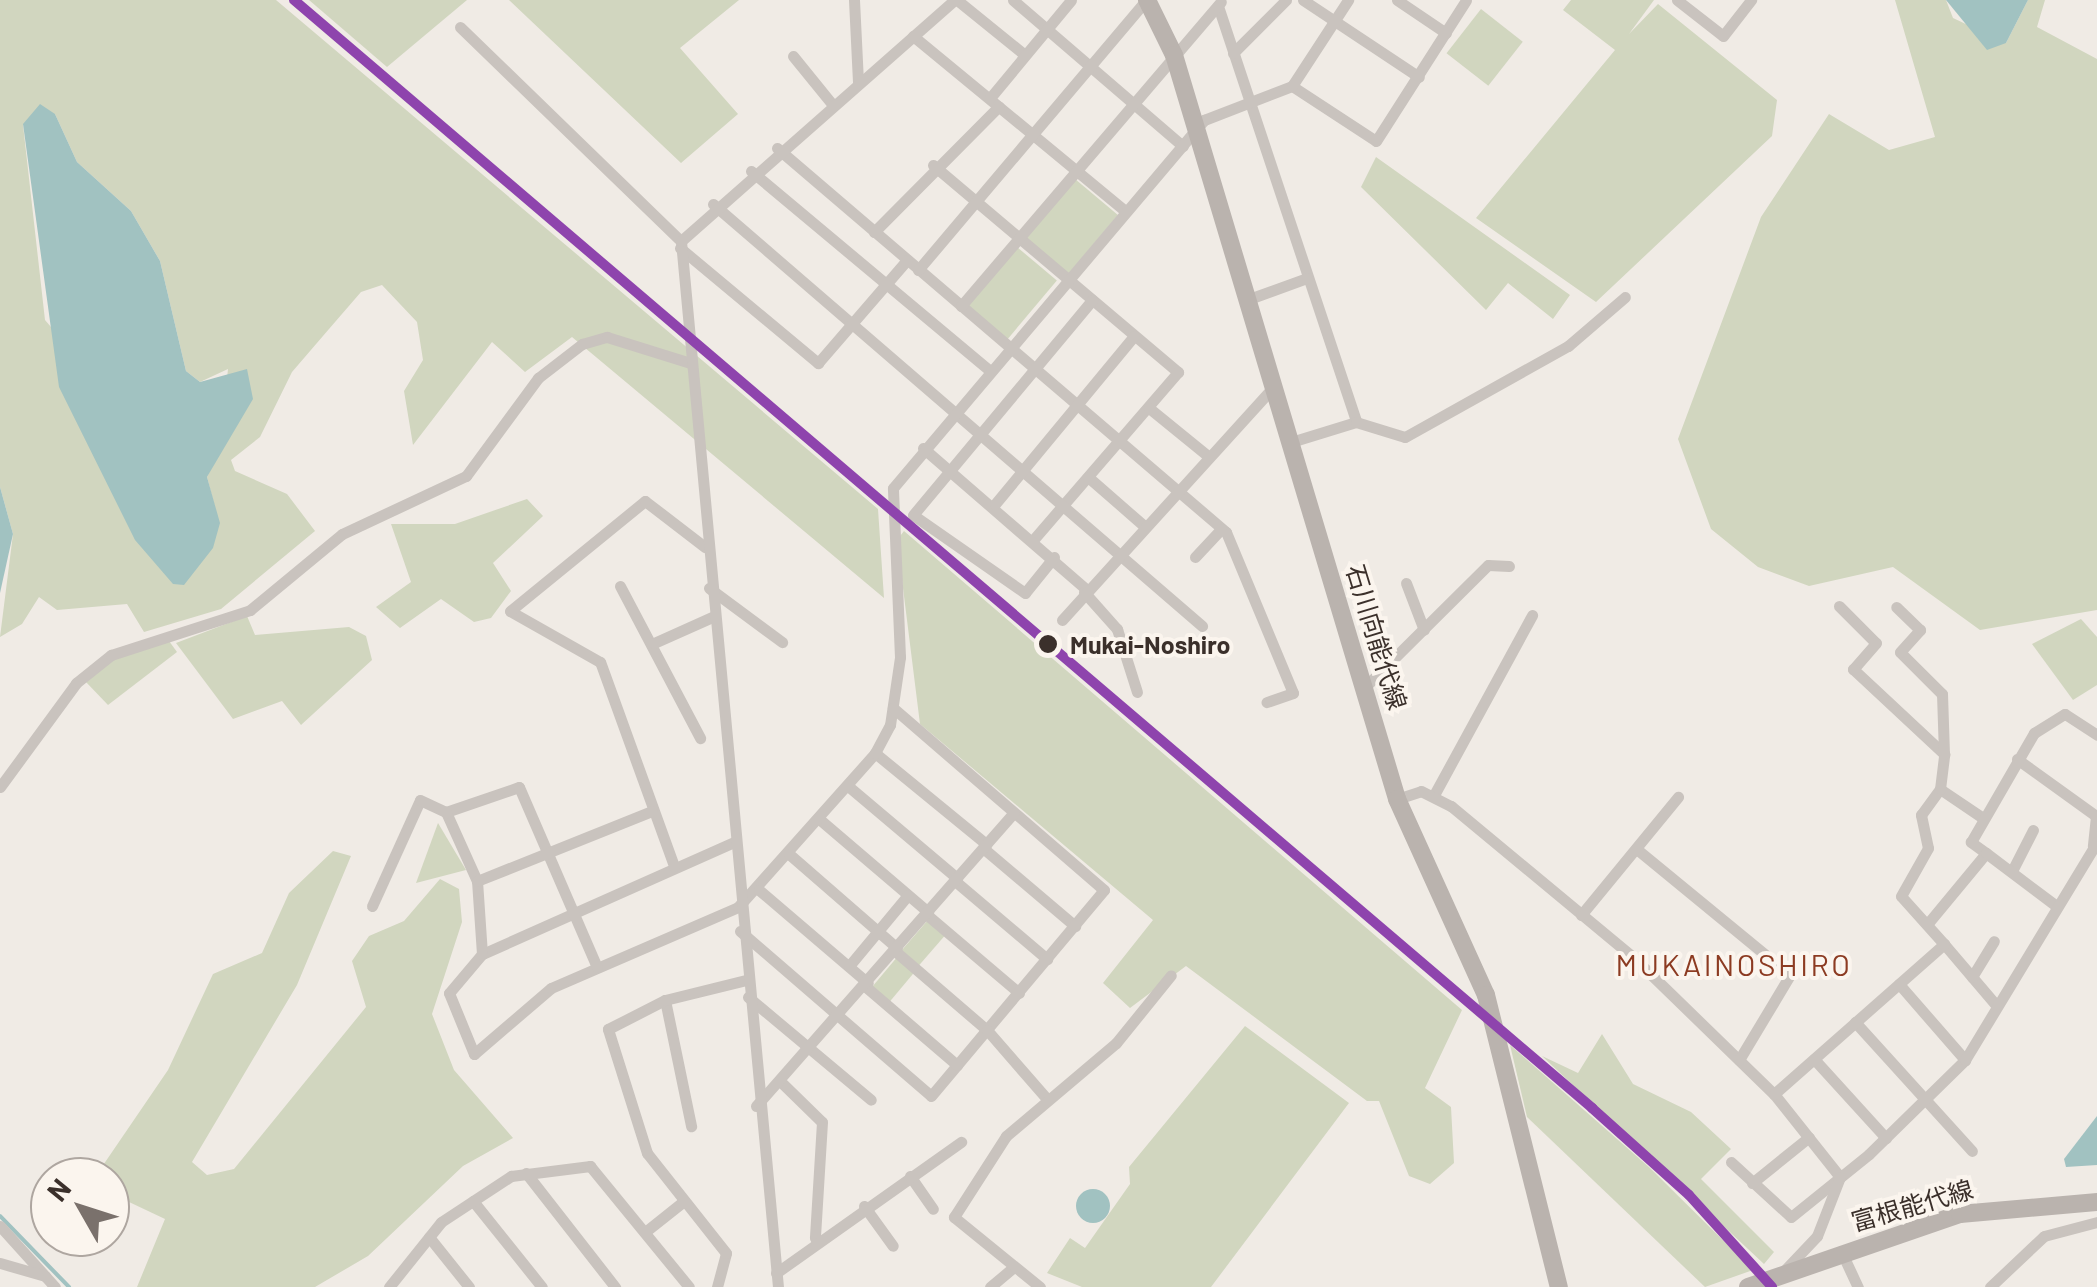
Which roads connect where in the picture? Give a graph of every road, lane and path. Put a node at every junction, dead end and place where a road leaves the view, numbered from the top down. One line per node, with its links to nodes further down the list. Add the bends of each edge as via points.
1 (854, 0): 25 (street)
2 (1013, 0): 16 (street)
3 (1071, 0): 16 (street)
4 (1146, 0): 21 (main road, 石川向能代線); 23 (street)
5 (1286, 0): 19 (street)
6 (1302, 0): 14 (street)
7 (1348, 0): 14 (street)
8 (1397, 0): 17 (street)
9 (1466, 0): 17 (street)
10 (1677, 0): 11 (street, via 1723,36)
11 (1752, 0)
12 (950, 1): 18 (street); 20 (street)
13 (1220, 3): 19 (street); 21 (street)
14 (1334, 21): 24 (street); 26 (street)
15 (460, 27): 43 (street)
16 (1048, 28): 20 (street); 23 (street)
17 (1446, 32): 24 (street)
18 (914, 36): 25 (street); 27 (street)
19 (1233, 52): 30 (street)
20 (1026, 55): 27 (street)
21 (1174, 55): 28 (street); 31 (main road, 石川向能代線)
22 (792, 56): 29 (street)
23 (1091, 66): 28 (street); 32 (street)
24 (1418, 77): 26 (street, via 1376,141)
25 (858, 82): 29 (street)
26 (1292, 86): 30 (street)
27 (995, 102): 32 (street); 35 (street, via 948,165)
28 (1133, 102): 33 (street); 36 (street)
29 (832, 104): 34 (street)
30 (1250, 104): 31 (street, via 1204,120); 46 (street)
31 (1196, 132): 33 (street); 50 (main road, 石川向能代線)
32 (1035, 135): 36 (street); 38 (street)
33 (1183, 146): 40 (street)
34 (778, 148): 37 (street); 41 (street)
35 (933, 165): 38 (street); 41 (street)
36 (1074, 170): 40 (street); 42 (street)
37 (751, 171): 39 (street); 48 (street)
38 (976, 202): 42 (street); 45 (street)
39 (713, 204): 43 (street); 53 (street)
40 (1126, 212): 47 (street)
41 (874, 232): 44 (street)
42 (1019, 239): 47 (street); 52 (street)
43 (681, 245): 53 (street, via 818,363); 56 (street)
44 (907, 260): 45 (street); 48 (street)
45 (918, 270): 52 (street)
46 (1307, 278): 50 (street); 63 (street)
47 (1068, 280): 51 (street); 55 (street)
48 (886, 284): 53 (street); 58 (street)
49 (1625, 297): 63 (street, via 1568,346 1406,437)
50 (1249, 299): 59 (main road, 石川向能代線)
51 (1092, 300): 54 (street); 57 (street)
52 (961, 306): 55 (street)
53 (852, 323): 62 (street)
54 (1134, 336): 60 (street); 61 (street, via 1178,372)
55 (1009, 348): 57 (street); 58 (street)
56 (687, 362): 78 (street); 108 (street, via 608,336 582,344 538,378 466,476 342,534 250,610 111,654 76,684)
57 (1036, 369): 60 (street); 64 (street)
58 (990, 371): 62 (street)
59 (1274, 386): 66 (main road, 石川向能代線); 68 (street)
60 (1077, 403): 65 (street); 70 (street)
61 (1149, 408): 65 (street); 68 (street)
62 (952, 413): 64 (street); 67 (street)
63 (1356, 422): 66 (street)
64 (979, 435): 69 (street); 70 (street)
65 (1120, 440): 71 (street); 72 (street)
66 (1291, 442): 98 (main road, 石川向能代線)
67 (924, 448): 69 (street); 101 (street, via 888,508 900,657)
68 (1208, 456): 72 (street)
69 (950, 469): 73 (street); 80 (street, via 913,514 935,534 1025,593)
70 (1021, 470): 73 (street); 74 (street)
71 (1088, 477): 74 (street); 75 (street)
72 (1176, 490): 75 (street); 76 (street)
73 (994, 504): 77 (street)
74 (1064, 506): 77 (street); 79 (street)
75 (1143, 525): 79 (street)
76 (1221, 528): 81 (street); 100 (street, via 1293,693)
77 (1034, 540): 80 (street)
78 (705, 546): 85 (street); 114 (street, via 644,501 510,610 600,662)
79 (1118, 553): 86 (street); 92 (street)
80 (1054, 557): 86 (street)
81 (1196, 557)
82 (1509, 566): 94 (street, via 1488,565)
83 (1406, 583): 94 (street)
84 (620, 586): 97 (street)
85 (710, 588): 90 (street); 96 (street)
86 (1085, 591): 91 (street); 93 (street)
87 (1839, 606): 105 (street, via 1876,643 1853,669)
88 (1896, 606): 105 (street, via 1920,630 1900,652 1942,694)
89 (1532, 614): 110 (street)
90 (712, 617): 97 (street); 119 (street)
91 (1062, 620)
92 (1202, 626)
93 (1117, 629): 95 (street); 99 (street)
94 (1424, 630): 98 (street)
95 (1131, 636)
96 (782, 642)
97 (654, 644): 103 (street)
98 (1365, 688): 112 (main road, 石川向能代線)
99 (1137, 692)
100 (1267, 702)
101 (893, 708): 104 (street); 115 (street)
102 (2097, 735): 106 (street, via 2064,714 2034,733)
103 (700, 738)
104 (876, 752): 107 (street); 121 (street)
105 (1944, 754): 109 (street)
106 (2017, 759): 117 (street); 120 (street, via 2096,816)
107 (848, 786): 116 (street); 128 (street)
108 (0, 787)
109 (1940, 789): 117 (street); 138 (street, via 1921,816 1928,848 1901,896)
110 (1434, 795): 112 (street); 137 (street)
111 (1678, 797): 122 (street)
112 (1397, 799): 209 (main road, 石川向能代線, via 1486,995)
113 (446, 812): 125 (street, via 519,787); 129 (street); 133 (street, via 420,800)
114 (652, 812): 125 (street); 126 (street)
115 (1013, 812): 121 (street); 139 (street, via 1104,890)
116 (818, 818): 124 (street); 131 (street)
117 (1984, 818): 123 (street, via 1971,842)
118 (2033, 830): 127 (street)
119 (734, 842): 126 (street); 134 (street)
120 (2095, 844): 132 (street)
121 (984, 846): 128 (street); 139 (street)
122 (1639, 851): 137 (street); 163 (street, via 1790,975)
123 (1986, 853): 127 (street); 138 (street)
124 (789, 854): 130 (street); 141 (street)
125 (549, 858): 129 (street); 135 (street)
126 (674, 866): 135 (street)
127 (2012, 871): 132 (street)
128 (956, 880): 136 (street); 146 (street)
129 (477, 881): 145 (street)
130 (759, 890): 134 (street); 147 (street)
131 (908, 895): 136 (street); 141 (street)
132 (2056, 905): 157 (street)
133 (372, 906)
134 (738, 907): 140 (street); 148 (street)
135 (576, 913): 145 (street); 148 (street)
136 (927, 913): 144 (street); 154 (street)
137 (1580, 915): 163 (street)
138 (1929, 922): 143 (street)
139 (1074, 926): 146 (street)
140 (738, 930): 151 (street); 158 (street)
141 (878, 931): 144 (street); 147 (street)
142 (1994, 941): 150 (street)
143 (1944, 944): 150 (street); 152 (street)
144 (896, 949): 153 (street); 160 (street)
145 (482, 954): 148 (street, via 448,994 474,1054 551,988)
146 (1047, 959): 154 (street)
147 (848, 966): 153 (street)
148 (598, 967)
149 (1171, 976): 168 (street, via 1116,1042)
150 (1972, 978): 157 (street)
151 (746, 980): 155 (street); 156 (street)
152 (1898, 984): 159 (street); 164 (street)
153 (867, 985): 158 (street); 165 (street)
154 (1019, 994): 160 (street)
155 (748, 997): 161 (street); 171 (street)
156 (665, 1000): 172 (street); 182 (street, via 608,1029 647,1153)
157 (1996, 1005): 164 (street)
158 (838, 1016): 161 (street); 165 (street, via 931,1096)
159 (1855, 1022): 162 (street); 170 (street)
160 (987, 1030): 165 (street); 168 (street)
161 (811, 1050): 166 (street); 169 (street)
162 (1814, 1059): 167 (street); 174 (street)
163 (1739, 1060): 167 (street)
164 (1965, 1060): 170 (street)
165 (958, 1065)
166 (782, 1084): 171 (street); 191 (street, via 822,1122)
167 (1774, 1094): 173 (street)
168 (1048, 1099): 195 (street, via 1006,1136 954,1217)
169 (871, 1100)
170 (1925, 1100): 174 (street); 176 (street)
171 (756, 1106): 196 (street)
172 (692, 1126)
173 (1810, 1138): 180 (street); 181 (street)
174 (1886, 1138): 180 (street)
175 (961, 1142): 179 (street)
176 (1972, 1151)
177 (1731, 1162): 181 (street)
178 (526, 1173): 183 (street); 189 (street, via 590,1166); 203 (street)
179 (910, 1176): 185 (street); 186 (street)
180 (1840, 1178): 181 (street, via 1791,1218); 197 (street, via 1818,1236)
181 (1752, 1183)
182 (684, 1200): 189 (street); 205 (street, via 726,1254)
183 (474, 1201): 190 (street); 202 (street)
184 (2097, 1202): 193 (main road, 富根能代線, via 1960,1214)
185 (864, 1206): 191 (street); 192 (street)
186 (932, 1209)
187 (2097, 1222): 212 (street, via 2044,1236)
188 (0, 1226): 198 (street)
189 (645, 1232): 204 (street)
190 (428, 1238): 199 (street); 201 (street)
191 (815, 1238): 196 (street)
192 (893, 1246)
193 (1842, 1252): 197 (main road, 富根能代線); 211 (street)
194 (0, 1263): 198 (street)
195 (1014, 1267): 207 (street); 208 (street)
196 (776, 1273): 206 (street)
197 (1781, 1274): 210 (main road, 富根能代線)
198 (44, 1276): 200 (street)
199 (393, 1286)
200 (55, 1287)
201 (469, 1287)
202 (542, 1287)
203 (614, 1287)
204 (689, 1287)
205 (718, 1287)
206 (778, 1287)
207 (990, 1287)
208 (1040, 1287)
209 (1558, 1287)
210 (1748, 1287)
211 (1858, 1287)
212 (1990, 1287)

